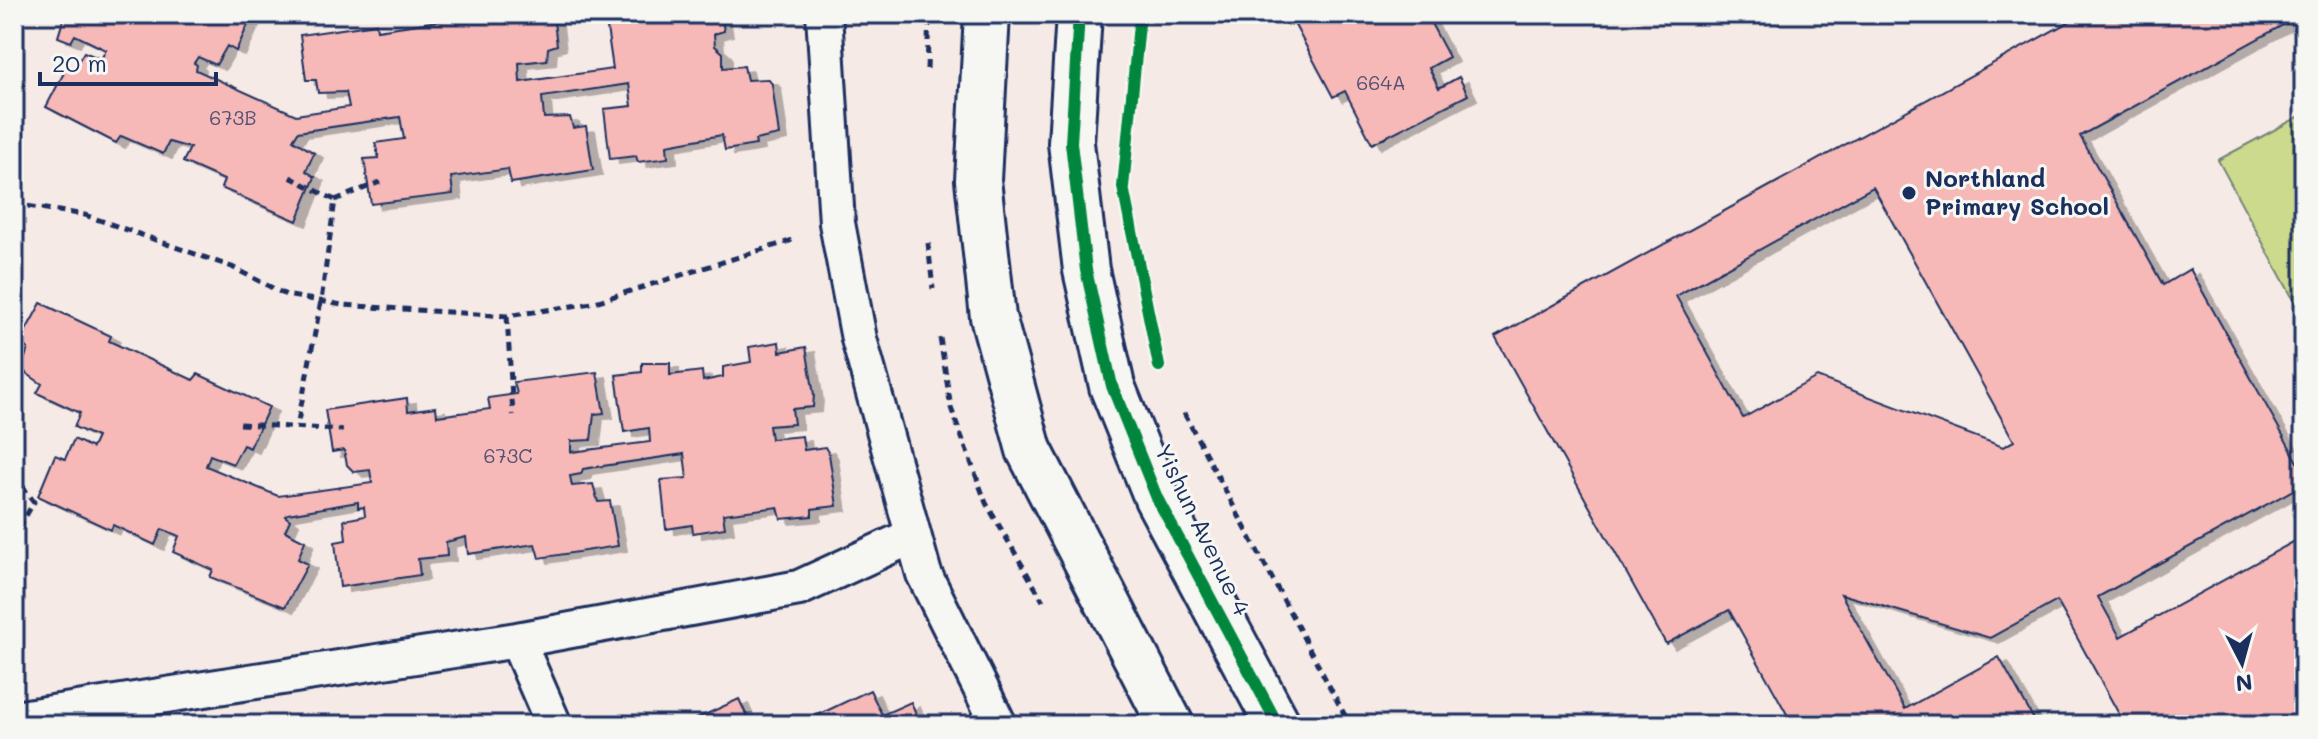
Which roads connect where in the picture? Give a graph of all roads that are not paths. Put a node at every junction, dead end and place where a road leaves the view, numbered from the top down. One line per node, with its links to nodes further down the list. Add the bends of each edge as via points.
1 (824, 14): 4 (lane, via 837,223 859,339)
2 (987, 14): 9 (street, via 978,180 993,317 1029,450)
3 (1079, 14): 10 (street, Yishun Avenue 4, via 1071,143 1086,270 1112,386 1157,498)
4 (912, 536): 5 (lane, via 799,588); 8 (lane, via 924,574)
5 (517, 640): 6 (lane); 7 (lane)
6 (21, 718)
7 (554, 725)
8 (999, 725)
9 (1171, 725)
10 (1278, 725)

